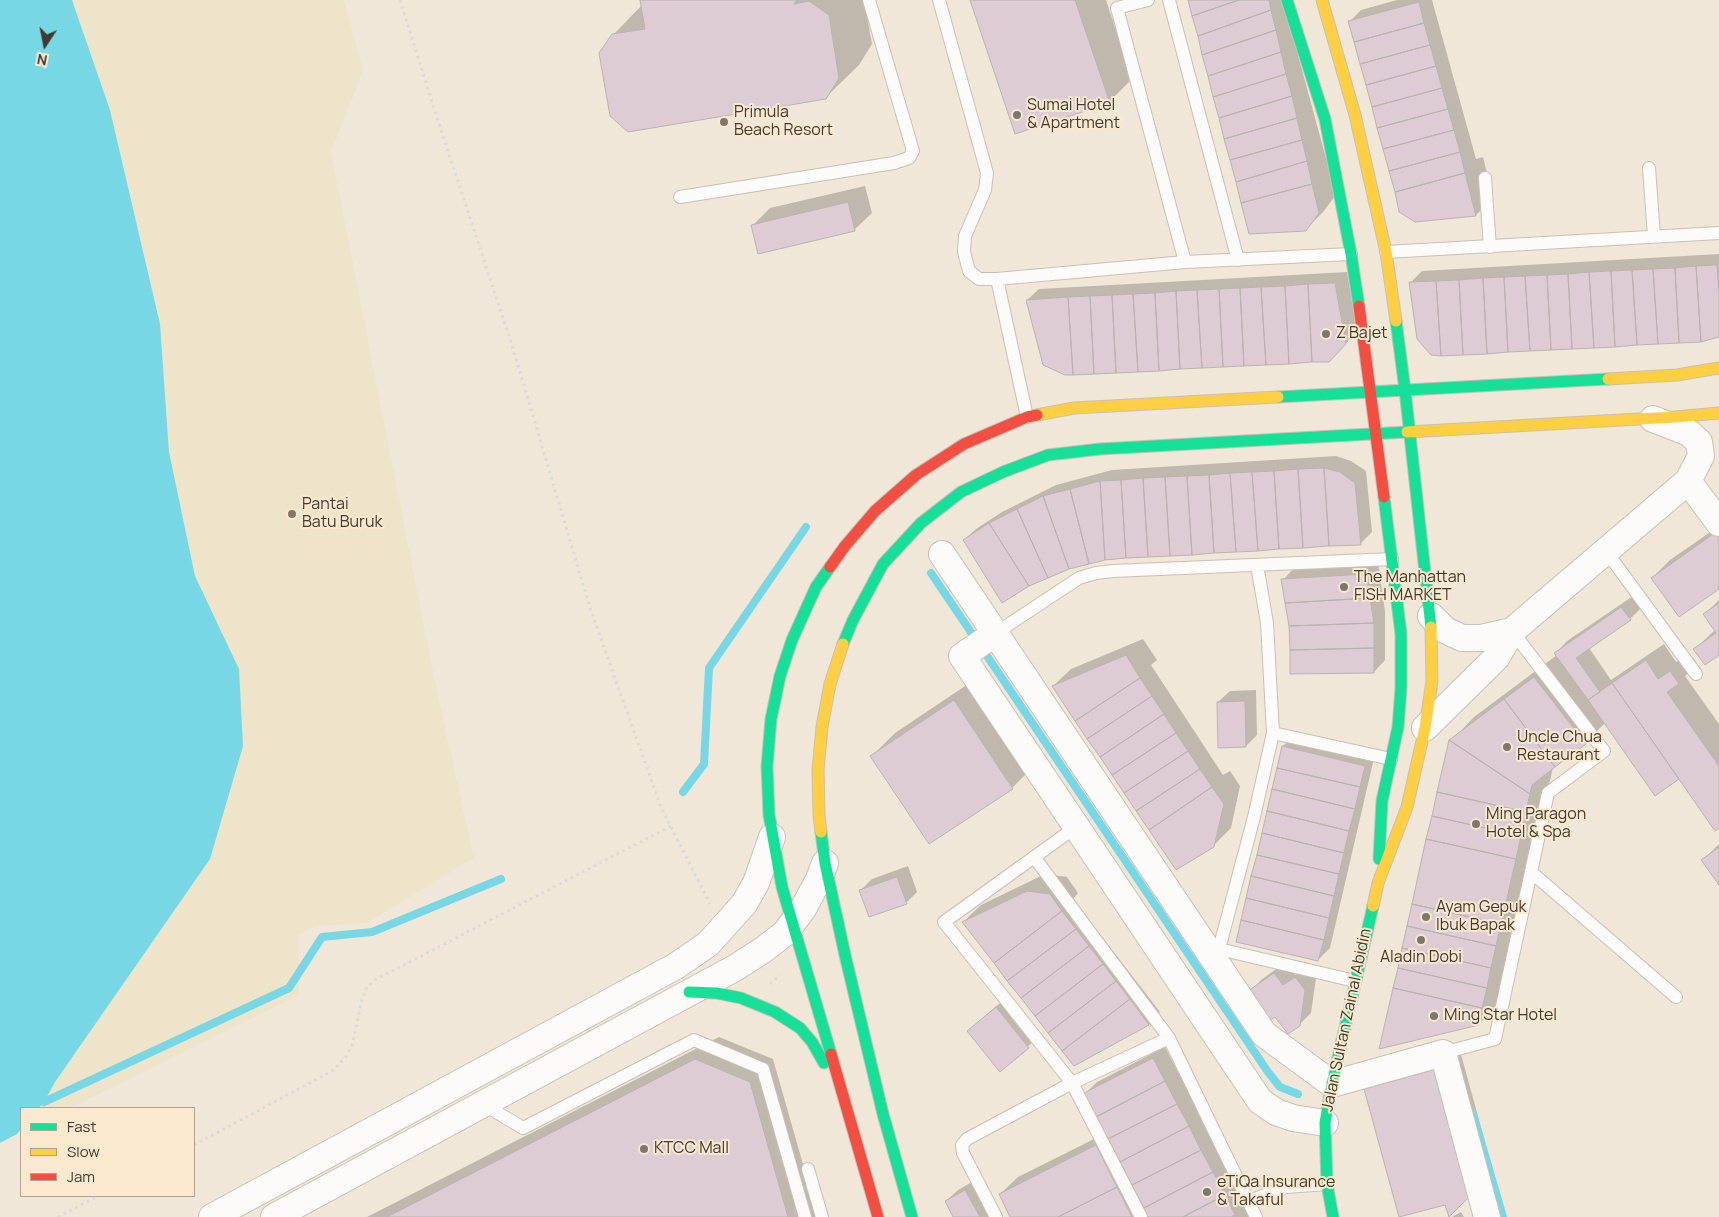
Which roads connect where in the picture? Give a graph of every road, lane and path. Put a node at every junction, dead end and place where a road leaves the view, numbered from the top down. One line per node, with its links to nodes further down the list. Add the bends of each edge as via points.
1 (400, 0): 40 (path, via 512,345 590,608 661,807)
2 (869, 0): 10 (lane, via 913,151 909,158)
3 (939, 0): 18 (lane, via 987,173 985,190 965,236 964,252 969,271 979,279)
4 (1148, 0): 17 (lane, via 1117,8)
5 (1168, 0): 16 (lane)
6 (1287, 0): 15 (main road, via 1325,119)
7 (1322, 0): 14 (main road, via 1355,115)
8 (1649, 168): 12 (lane)
9 (1485, 178): 13 (lane)
10 (680, 198)
11 (1719, 233): 12 (lane)
12 (1654, 236): 13 (lane)
13 (1490, 247): 14 (lane)
14 (1386, 252): 20 (main road)
15 (1351, 254): 16 (lane); 21 (main road)
16 (1238, 260): 17 (lane)
17 (1185, 262): 18 (lane)
18 (997, 279): 23 (lane)
19 (1719, 368): 20 (main road, via 1677,375)
20 (1405, 390): 21 (main road); 25 (main road)
21 (1371, 392): 23 (main road, via 1074,408); 26 (main road)
22 (1719, 413): 24 (main road)
23 (1028, 417): 42 (main road, via 964,444 916,475 875,511 816,587 792,640 771,719 767,766)
24 (1653, 419): 25 (main road); 27 (street, via 1690,433 1699,442 1701,456)
25 (1410, 432): 26 (main road); 33 (main road)
26 (1376, 434): 31 (main road); 44 (main road, via 1100,449 1048,455 961,492 921,524 883,564 840,651 830,684 819,761 819,814)
27 (1688, 481): 28 (street); 29 (street)
28 (1719, 523)
29 (1606, 551): 34 (street); 36 (lane)
30 (942, 554): 35 (street)
31 (1392, 560): 32 (lane); 39 (main road, via 1401,634 1401,670 1398,727)
32 (1257, 565): 35 (lane, via 1096,573 1079,578); 38 (lane, via 1267,623)
33 (1431, 616): 34 (street, via 1445,630 1462,638 1481,638); 37 (main road, via 1432,681)
34 (1512, 630): 37 (street, via 1496,658); 45 (lane, via 1604,751 1548,793)
35 (996, 633): 41 (street, via 962,656); 49 (street)
36 (1696, 674)
37 (1425, 728): 46 (main road, via 1408,806)
38 (1272, 732): 39 (lane); 49 (lane, via 1254,817)
39 (1391, 759): 46 (main road, via 1382,801)
40 (672, 826): 47 (path); 60 (path, via 374,981 366,988 352,1046 332,1071)
41 (1076, 827): 43 (lane); 59 (street, via 1260,1101 1293,1118)
42 (772, 837): 48 (main road); 66 (street, via 756,883 744,904 708,944 676,966)
43 (1034, 857): 53 (lane); 55 (lane, via 944,922)
44 (825, 863): 48 (street, via 804,909); 71 (main road, via 881,1105)
45 (1531, 872): 52 (lane); 54 (lane, via 1495,1039)
46 (1378, 883): 50 (main road, Jalan Sultan Zainal Abidin)
47 (712, 910)
48 (792, 924): 51 (street, via 763,950); 58 (main road)
49 (1215, 953): 50 (lane); 56 (street, via 1264,1034)
50 (1355, 981): 56 (main road, Jalan Sultan Zainal Abidin)
51 (689, 992): 57 (street); 58 (main road, via 716,992 741,998 789,1019 812,1042)
52 (1676, 997)
53 (1169, 1038): 55 (lane); 64 (lane)
54 (1443, 1053): 56 (street); 76 (street)
55 (1072, 1083): 72 (lane, via 967,1139 962,1145 962,1153); 73 (lane)
56 (1332, 1084): 59 (main road, Jalan Sultan Zainal Abidin)
57 (482, 1104): 67 (street); 68 (lane, via 523,1128 694,1040 763,1069)
58 (846, 1107): 70 (main road)
59 (1325, 1123): 62 (main road, Jalan Sultan Zainal Abidin)
60 (195, 1144)
61 (808, 1169): 69 (lane)
62 (1328, 1184): 64 (lane, via 1286,1187); 75 (main road, Jalan Sultan Zainal Abidin)
63 (96, 1197): 65 (path)
64 (1248, 1201): 74 (lane)
65 (58, 1217)
66 (212, 1217)
67 (274, 1217)
68 (805, 1217)
69 (822, 1217)
70 (878, 1217)
71 (912, 1217)
72 (996, 1217)
73 (1141, 1217)
74 (1256, 1217)
75 (1333, 1217)
76 (1487, 1217)

